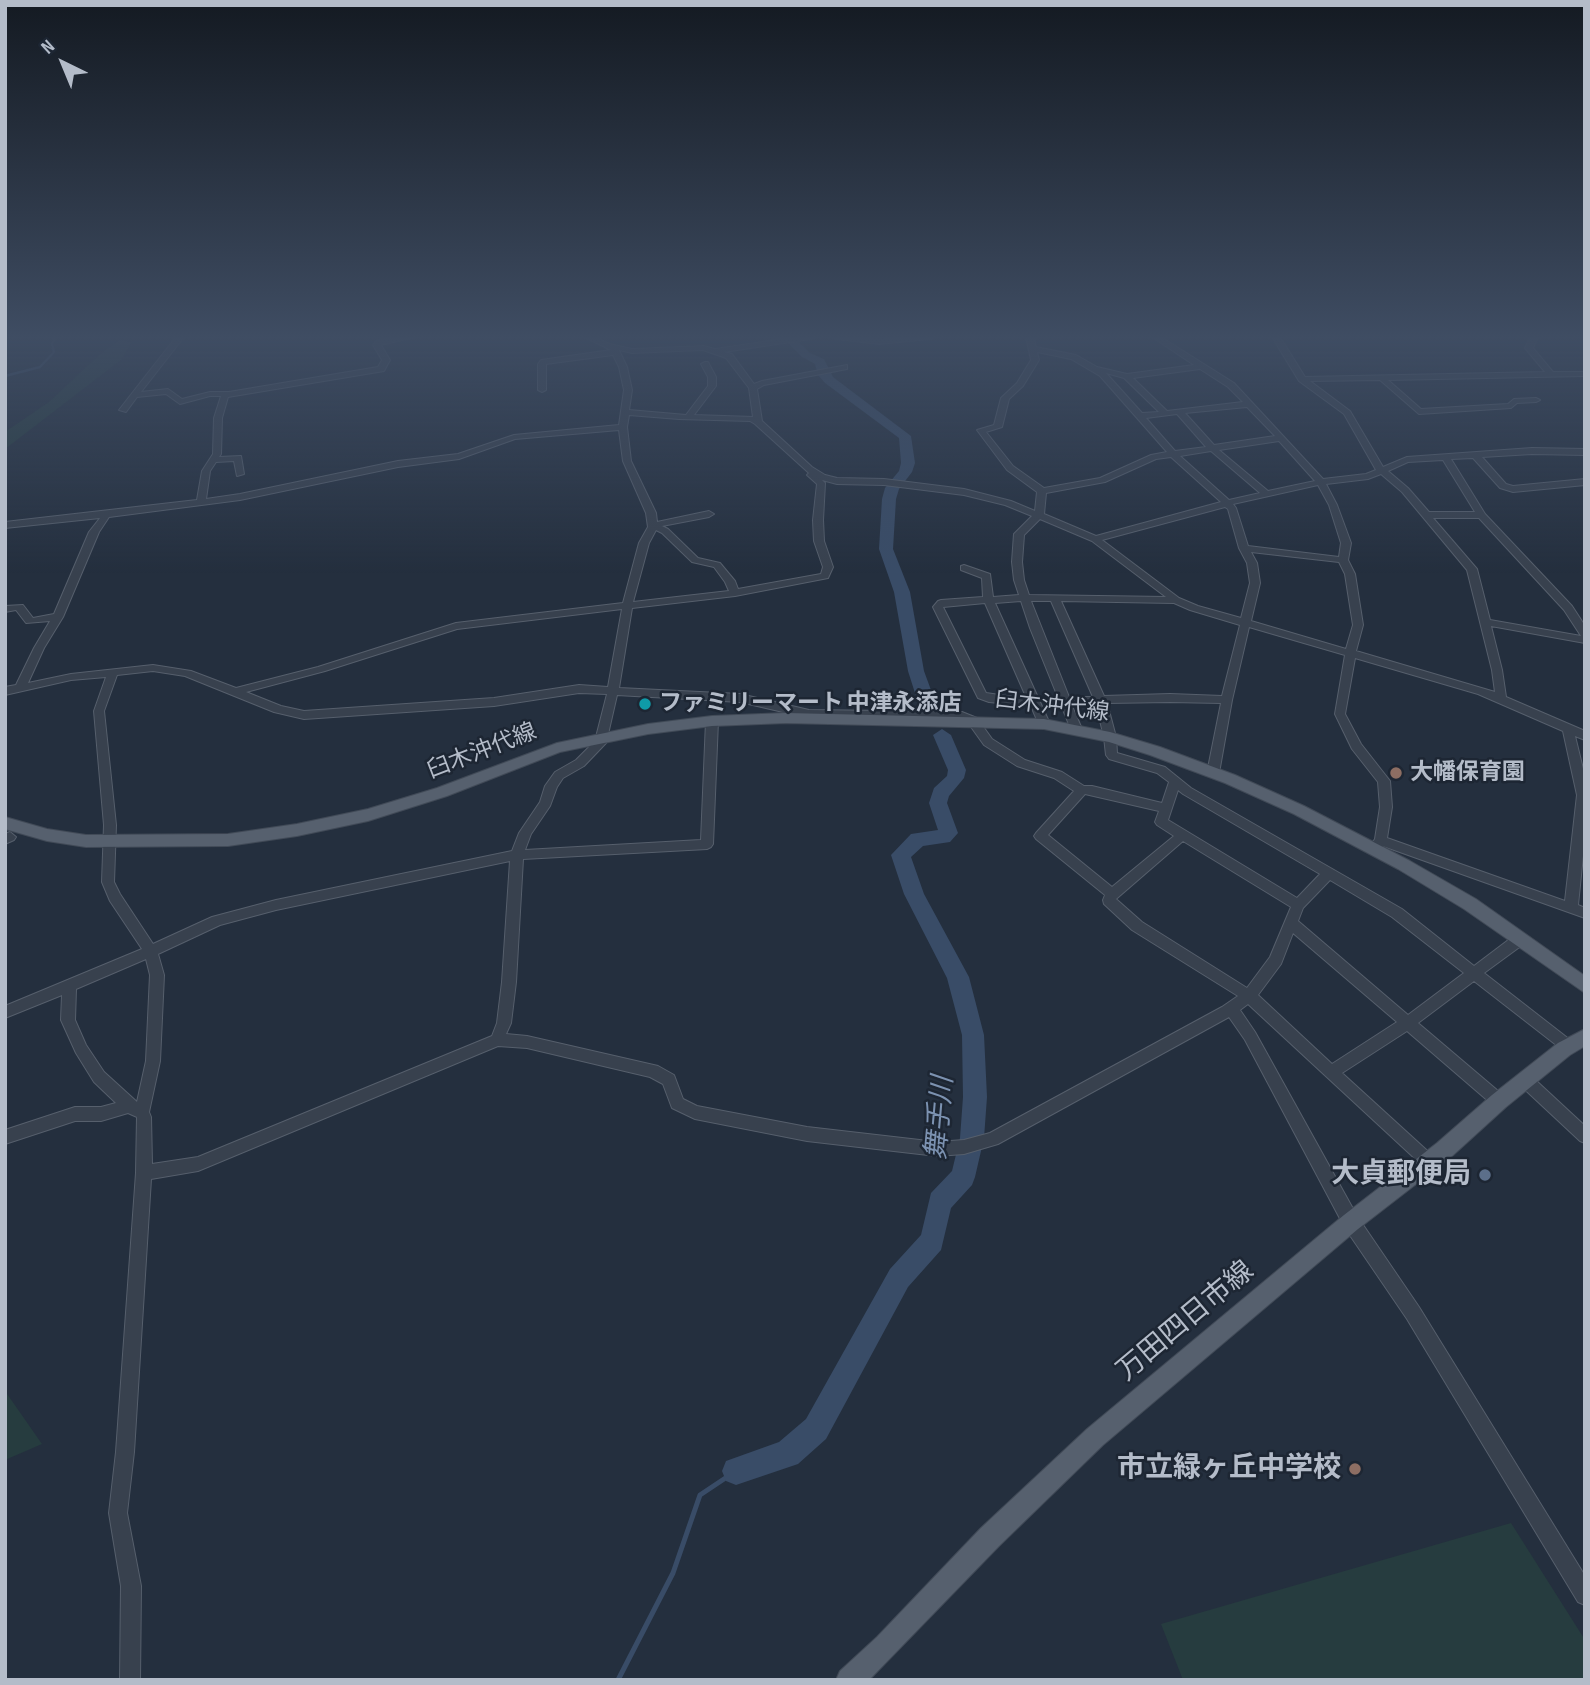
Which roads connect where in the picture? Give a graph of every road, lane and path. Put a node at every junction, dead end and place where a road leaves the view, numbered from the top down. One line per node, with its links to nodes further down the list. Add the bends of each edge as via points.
1 (219, 416): 20 (street)
2 (625, 416): 13 (street)
3 (671, 416): 11 (street)
4 (757, 416): 12 (street)
5 (1001, 416): 26 (street, via 998,427 981,430 1010,468)
6 (1140, 416): 7 (street); 17 (street)
7 (1143, 416)
8 (1182, 416): 15 (street)
9 (1260, 416): 14 (street)
10 (1349, 416): 21 (street)
11 (688, 417): 12 (street)
12 (758, 422): 22 (street)
13 (623, 427): 28 (street, via 514,437 459,456); 36 (street, via 630,472)
14 (1281, 438): 15 (street); 24 (street)
15 (1212, 448): 17 (street); 27 (street)
16 (1585, 452): 18 (street)
17 (1173, 454): 26 (street, via 1154,457 1102,480); 29 (street)
18 (1476, 456): 19 (street); 25 (street, via 1503,486 1513,489)
19 (1447, 459): 21 (street, via 1407,460); 34 (street)
20 (214, 460): 23 (street, via 238,458); 28 (street, via 206,471)
21 (1380, 469): 24 (street, via 1368,476); 33 (street)
22 (814, 472): 32 (street, via 837,481 964,492); 41 (street, via 810,476 821,483 819,541 828,573)
23 (240, 474)
24 (1321, 482): 27 (street); 39 (street, via 1346,543)
25 (1585, 482)
26 (1042, 491): 32 (street)
27 (1267, 495): 29 (street)
28 (201, 501): 30 (street)
29 (1228, 503): 37 (street); 38 (street)
30 (106, 514): 35 (street); 48 (street)
31 (709, 514): 36 (street)
32 (1040, 515): 37 (street); 42 (street, via 1019,534 1017,562)
33 (1426, 515): 34 (street); 49 (street, via 1472,569)
34 (1481, 515): 51 (street, via 1568,608)
35 (5, 525)
36 (653, 525): 41 (street, via 666,531 697,561 717,565); 46 (street, via 643,543)
37 (1095, 539): 45 (street)
38 (1244, 548): 39 (street); 50 (street, via 1255,583)
39 (1343, 560): 53 (street, via 1350,574 1358,625)
40 (964, 568): 43 (street, via 987,576)
41 (735, 593): 46 (street)
42 (1024, 598): 43 (street); 44 (street); 62 (street)
43 (988, 599): 63 (street); 63 (street, via 946,601 938,607 982,695)
44 (1055, 599): 45 (street); 60 (street)
45 (1176, 600): 50 (street)
46 (627, 608): 56 (street); 58 (street, via 456,626)
47 (5, 609): 48 (street, via 19,607 30,621)
48 (58, 617): 55 (street)
49 (1485, 622): 52 (street); 59 (street)
50 (1247, 624): 53 (street); 61 (street)
51 (1585, 634)
52 (1585, 640)
53 (1350, 654): 59 (street); 79 (street, via 1340,714 1356,746 1384,781 1386,807)
54 (113, 671): 55 (street); 58 (street, via 170,669); 78 (street, via 99,711 110,825)
55 (20, 688): 57 (street)
56 (612, 690): 58 (street, via 566,690 494,702 312,715 285,712); 64 (street, via 740,698 809,714 962,716); 70 (street)
57 (5, 691)
58 (235, 692)
59 (1501, 697): 68 (street)
60 (1100, 699): 61 (street); 62 (street); 71 (street)
61 (1227, 700): 72 (street)
62 (1065, 701): 67 (street)
63 (1035, 703): 66 (street)
64 (973, 720): 65 (main road, 臼木沖代線); 66 (main road, 臼木沖代線); 74 (street, via 988,742 1009,757 1058,775)
65 (712, 722): 70 (main road, 臼木沖代線); 80 (street, via 707,844)
66 (1044, 724): 67 (main road, 臼木沖代線)
67 (1076, 729): 71 (main road, 臼木沖代線)
68 (1568, 729): 69 (street); 84 (street, via 1583,795)
69 (1585, 736)
70 (602, 737): 78 (main road, 臼木沖代線, via 557,748 398,806 321,825 228,840); 80 (street, via 580,763 559,775 551,786)
71 (1110, 737): 72 (main road, 臼木沖代線); 73 (street, via 1114,756 1161,770)
72 (1213, 773): 79 (main road, 臼木沖代線)
73 (1175, 781): 75 (street); 81 (street)
74 (1082, 790): 75 (street); 82 (street, via 1040,836)
75 (1166, 808): 77 (street, via 1161,822)
76 (7, 833): 78 (main road, 臼木沖代線)
77 (1183, 835): 82 (street); 83 (street)
78 (107, 842): 88 (street, via 110,890)
79 (1377, 844): 84 (street); 87 (main road, 臼木沖代線)
80 (517, 855): 88 (street, via 276,905 217,921); 96 (street, via 509,982)
81 (1329, 873): 83 (street); 89 (street, via 1397,913)
82 (1112, 894): 92 (street, via 1109,900 1137,926)
83 (1298, 905): 86 (street)
84 (1571, 907): 85 (street)
85 (1585, 914)
86 (1290, 922): 92 (street, via 1276,960); 95 (street)
87 (1520, 939): 89 (street); 91 (main road, 臼木沖代線)
88 (151, 952): 90 (street); 101 (street, via 157,975 153,1061)
89 (1475, 974): 95 (street); 97 (street)
90 (69, 986): 94 (street); 101 (street, via 68,1020 81,1049 99,1077)
91 (1585, 986)
92 (1249, 996): 93 (street); 98 (street)
93 (1231, 1008): 96 (street, via 993,1139 937,1149 807,1133 695,1112 677,1102 669,1080 653,1071 527,1042); 106 (street)
94 (5, 1012)
95 (1409, 1022): 98 (street); 100 (street)
96 (497, 1041): 105 (street, via 198,1164)
97 (1577, 1042): 99 (main road, 万田四日市線)
98 (1333, 1071): 104 (street)
99 (1525, 1080): 100 (main road, 万田四日市線); 102 (street)
100 (1499, 1101): 104 (main road, 万田四日市線)
101 (135, 1109): 103 (street, via 75,1114); 105 (street, via 144,1117)
102 (1585, 1136)
103 (5, 1137)
104 (1428, 1161): 106 (main road, 万田四日市線)
105 (144, 1173): 108 (street, via 118,1513 131,1586)
106 (1351, 1222): 107 (street, via 1413,1313); 109 (main road, 万田四日市線, via 1095,1437)
107 (1585, 1595)
108 (130, 1680)
109 (849, 1680)

